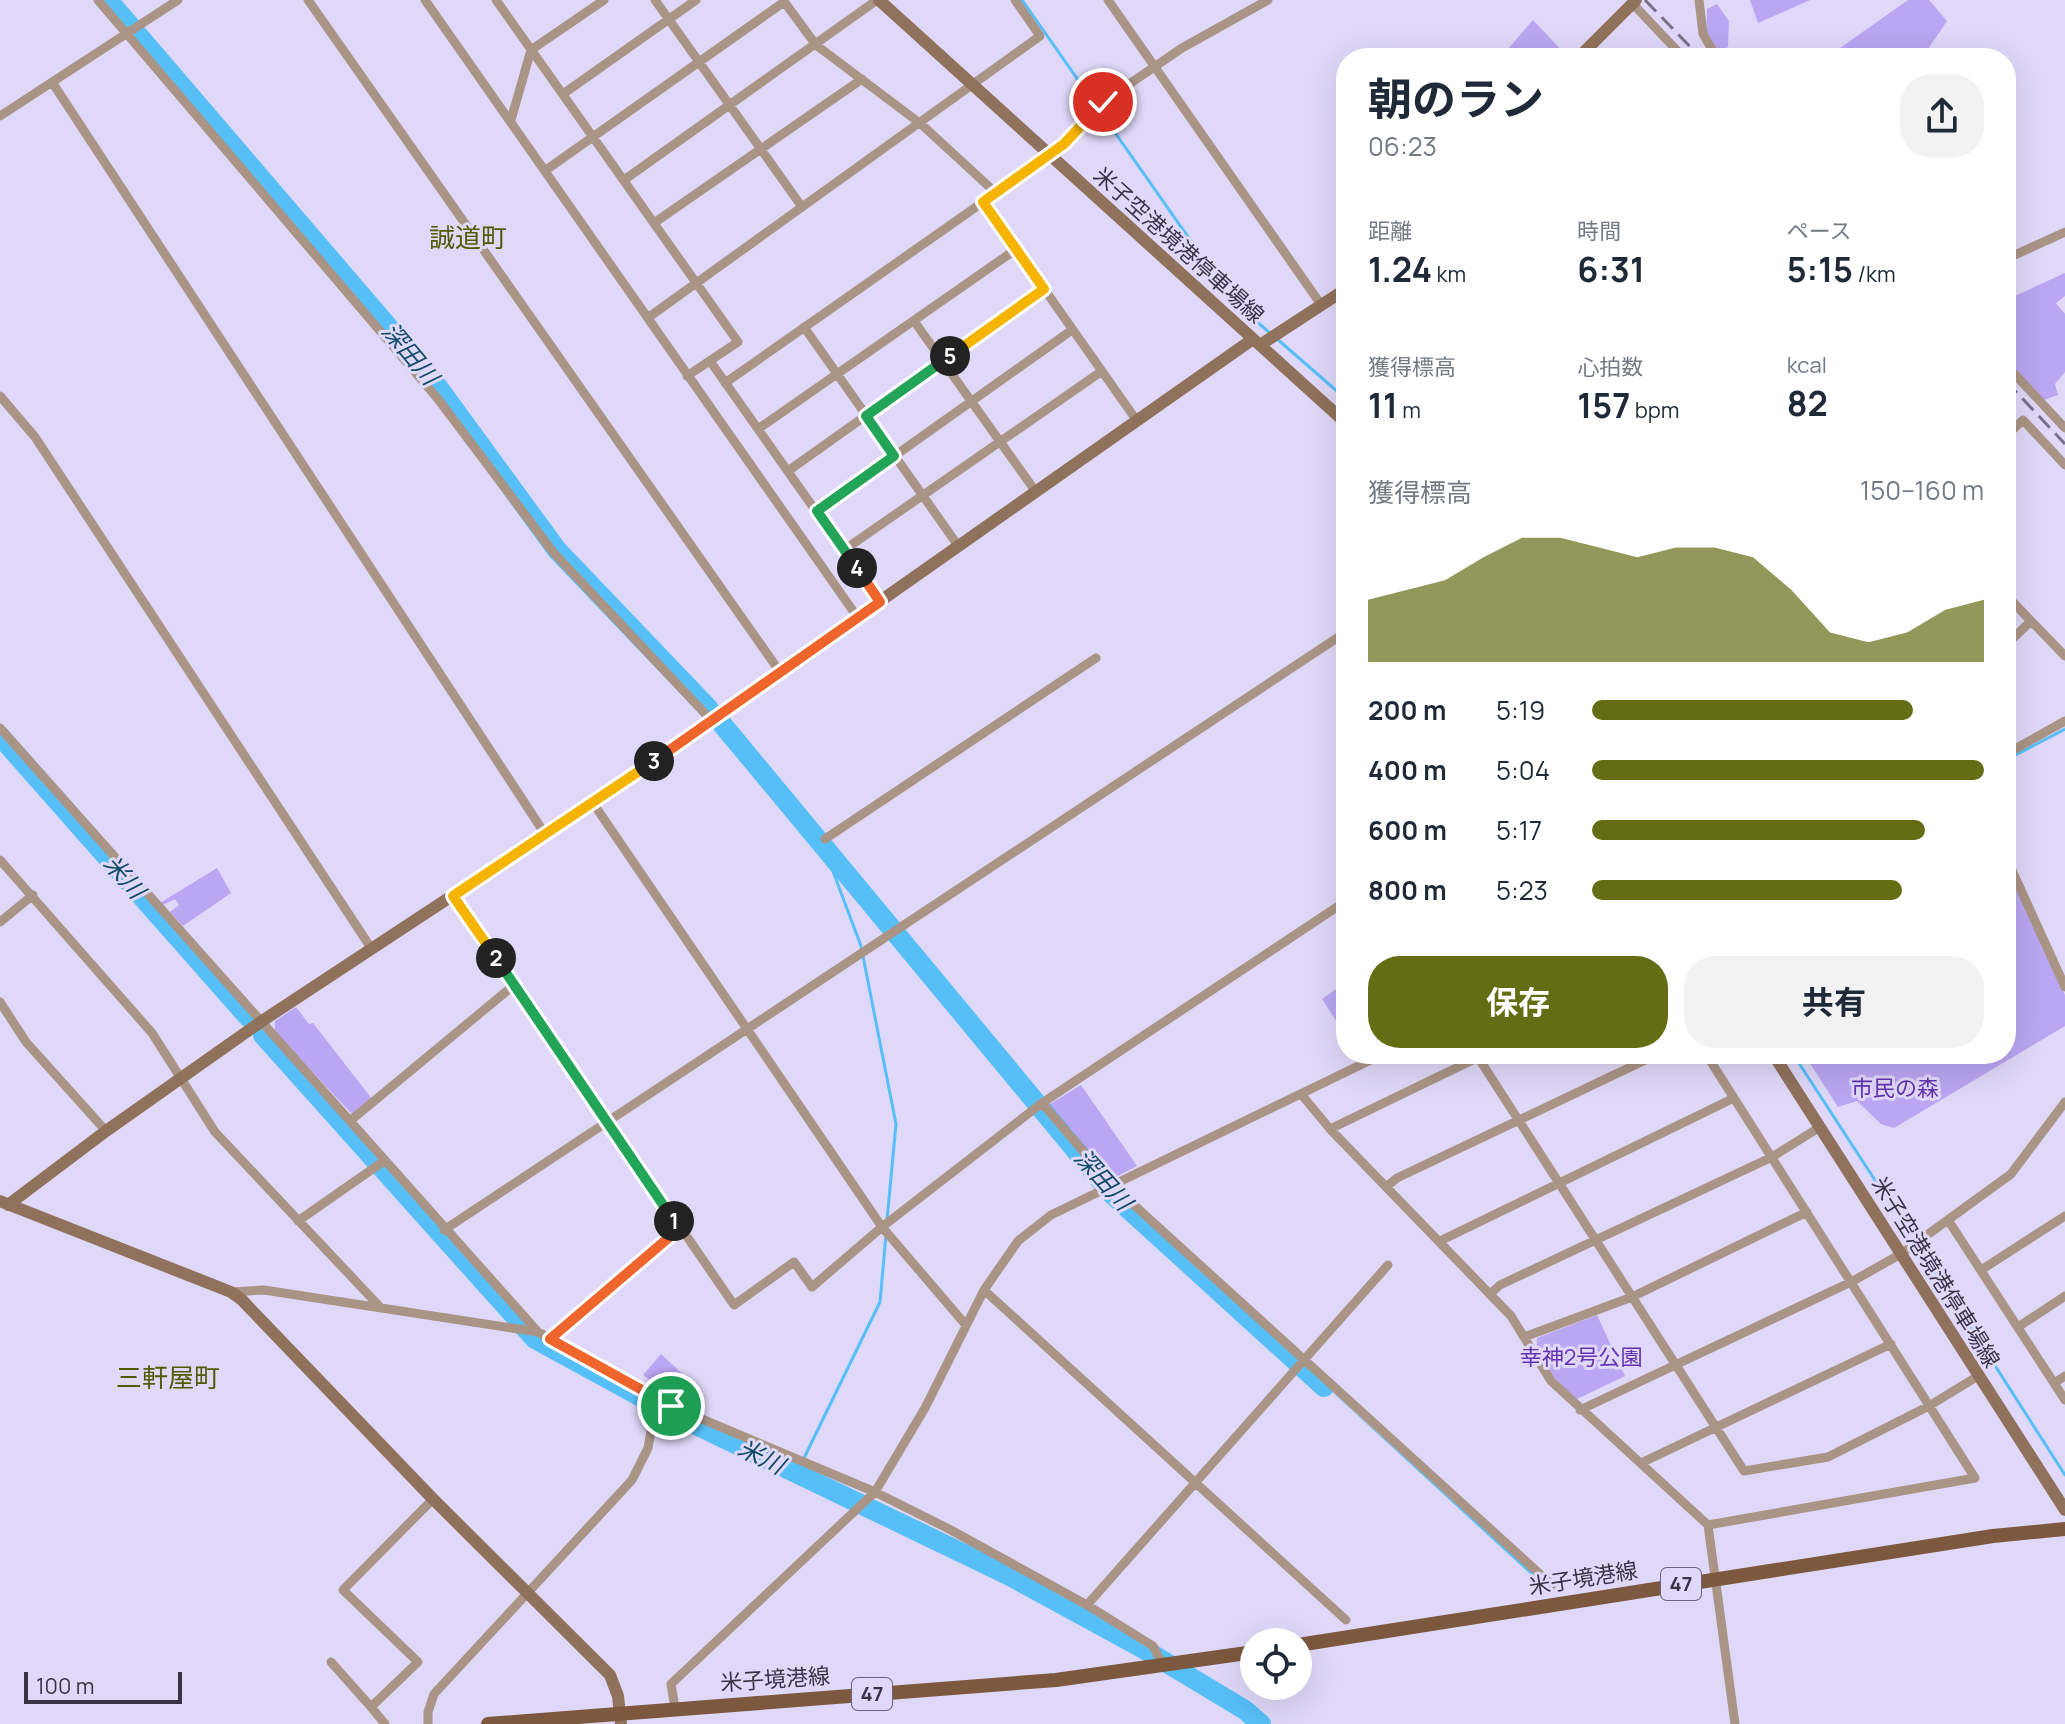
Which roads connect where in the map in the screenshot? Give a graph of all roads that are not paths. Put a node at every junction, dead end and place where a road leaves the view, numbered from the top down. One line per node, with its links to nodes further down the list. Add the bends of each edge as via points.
1 (98, 0): 17 (street)
2 (178, 0): 17 (street)
3 (308, 0): 86 (street)
4 (425, 0): 31 (street)
5 (496, 0): 22 (street)
6 (604, 0): 22 (street)
7 (655, 0): 16 (street)
8 (696, 0): 16 (street)
9 (878, 0): 18 (street); 27 (street, 米子空港境港停車場線)
10 (1015, 0): 27 (street, via 1040,36)
11 (1108, 0): 24 (street)
12 (1268, 0): 24 (street)
13 (1699, 0): 21 (street, via 1703,34)
14 (784, 1): 18 (street); 23 (street)
15 (1634, 2): 19 (street); 20 (street)
16 (669, 19): 23 (street); 28 (street)
17 (125, 35): 26 (street); 87 (street, via 438,399 553,552)
18 (816, 45): 25 (street); 29 (street)
19 (1588, 48)
20 (1675, 48)
21 (1711, 48)
22 (531, 50): 28 (street); 31 (street)
23 (699, 64): 29 (street); 33 (street)
24 (1155, 67): 35 (street, via 1103,102); 48 (street)
25 (862, 79): 32 (street); 34 (street)
26 (52, 82): 30 (street); 92 (street)
27 (973, 87): 32 (street); 35 (street, 米子空港境港停車場線)
28 (563, 94): 33 (street)
29 (730, 106): 34 (street); 37 (street)
30 (0, 116)
31 (511, 120): 36 (street)
32 (921, 124): 38 (street); 40 (street)
33 (595, 138): 36 (street); 37 (street)
34 (761, 149): 40 (street); 41 (street)
35 (1049, 155): 38 (street); 53 (street, 米子空港境港停車場線)
36 (546, 170): 49 (street)
37 (624, 180): 41 (street)
38 (996, 193): 39 (street)
39 (983, 202): 43 (street); 51 (street)
40 (802, 207): 45 (street)
41 (654, 223): 45 (street)
42 (2065, 232): 44 (street)
43 (1015, 250): 46 (street); 50 (street)
44 (2016, 254)
45 (697, 284): 49 (street); 54 (street, via 738,342)
46 (1044, 289): 52 (street); 55 (street)
47 (1336, 296): 48 (street)
48 (1322, 306): 53 (street)
49 (649, 317): 58 (street)
50 (914, 321): 55 (street); 57 (street)
51 (804, 327): 57 (street); 60 (street)
52 (1072, 330): 56 (street); 62 (street)
53 (1257, 342): 63 (street, 米子空港境港停車場線); 65 (street)
54 (710, 361): 58 (street); 60 (street)
55 (943, 361): 62 (street); 64 (street)
56 (1102, 371): 65 (street); 69 (street)
57 (837, 375): 64 (street); 68 (street)
58 (687, 376): 80 (street)
59 (2016, 376): 67 (street)
60 (725, 383): 68 (street)
61 (0, 396): 100 (street, via 43,449)
62 (971, 402): 69 (street); 70 (street)
63 (1336, 414)
64 (866, 416): 70 (street); 72 (street)
65 (1137, 421): 73 (street)
66 (2016, 427): 71 (street, via 2023,420)
67 (2065, 428)
68 (758, 429): 72 (street)
69 (1000, 442): 73 (street); 74 (street)
70 (894, 456): 74 (street); 75 (street)
71 (2065, 465)
72 (788, 471): 75 (street)
73 (1036, 492): 76 (street)
74 (923, 496): 76 (street); 77 (street)
75 (817, 511): 77 (street)
76 (959, 547): 78 (street)
77 (844, 550): 78 (street)
78 (880, 602): 80 (street)
79 (2016, 606): 81 (street)
80 (858, 618): 86 (street)
81 (2030, 622): 82 (street); 84 (street)
82 (2016, 635)
83 (1336, 639): 105 (street)
84 (2065, 656)
85 (1096, 658): 93 (street)
86 (780, 672): 87 (street)
87 (712, 721): 91 (street)
88 (2065, 721): 90 (street)
89 (0, 728): 104 (street)
90 (2016, 748)
91 (593, 803): 92 (street); 105 (street)
92 (545, 834): 97 (street)
93 (825, 839)
94 (0, 860): 96 (street)
95 (2016, 879): 102 (street)
96 (33, 895): 99 (street); 112 (street, via 134,1011)
97 (453, 896): 100 (street); 101 (street)
98 (1336, 908): 116 (street)
99 (0, 922)
100 (371, 948): 104 (street)
101 (514, 985): 117 (street); 119 (street)
102 (2065, 987)
103 (0, 1002): 122 (street, via 26,1042)
104 (262, 1021): 112 (street); 117 (street)
105 (748, 1031): 119 (street); 133 (street)
106 (1362, 1064): 113 (street)
107 (1462, 1064): 121 (street)
108 (1485, 1064): 118 (street)
109 (1638, 1064): 118 (street)
110 (1712, 1064): 114 (street)
111 (1779, 1064): 120 (street, 米子空港境港停車場線)
112 (182, 1077): 122 (street); 132 (street, via 215,1132)
113 (1301, 1094): 121 (street); 126 (street)
114 (1734, 1098): 123 (street); 125 (street)
115 (2065, 1102): 131 (street, via 2011,1174)
116 (1042, 1103): 126 (street); 133 (street)
117 (350, 1121): 124 (street)
118 (1519, 1123): 125 (street); 127 (street)
119 (607, 1124): 134 (street); 135 (street)
120 (1820, 1127): 123 (street); 138 (street, 米子空港境港停車場線)
121 (1330, 1129): 127 (street)
122 (106, 1131): 128 (street)
123 (1772, 1157): 129 (street); 136 (street)
124 (384, 1161): 132 (street); 135 (street)
125 (1560, 1183): 136 (street); 137 (street)
126 (1112, 1185): 142 (street, via 1051,1215 1018,1241); 154 (street)
127 (1386, 1187): 137 (street)
128 (4, 1203): 143 (street)
129 (1807, 1212): 141 (street); 146 (street)
130 (2065, 1216): 140 (street)
131 (1948, 1220): 138 (street); 140 (street)
132 (298, 1221): 147 (street)
133 (882, 1227): 134 (street, via 812,1287 794,1262 734,1305); 148 (street)
134 (680, 1228): 152 (street)
135 (444, 1230): 150 (street)
136 (1596, 1240): 144 (street); 146 (street)
137 (1440, 1241): 144 (street)
138 (1901, 1254): 141 (street); 156 (street, 米子空港境港停車場線)
139 (1388, 1265): 154 (street)
140 (1981, 1270): 149 (street)
141 (1851, 1282): 153 (street); 155 (street)
142 (984, 1290): 148 (street); 165 (street)
143 (231, 1292): 147 (street, via 249,1288); 167 (street)
144 (1491, 1293): 151 (street)
145 (2065, 1296): 149 (street)
146 (1632, 1297): 151 (street); 155 (street)
147 (380, 1307): 150 (street)
148 (965, 1324): 166 (street, via 925,1408)
149 (2018, 1327): 158 (street)
150 (538, 1332): 152 (street)
151 (1524, 1337): 162 (street, via 1551,1381)
152 (550, 1339): 160 (street)
153 (1891, 1344): 161 (street); 163 (street)
154 (1304, 1361): 165 (street); 172 (street)
155 (1675, 1365): 162 (street); 163 (street)
156 (1978, 1376): 161 (street); 168 (street, 米子空港境港停車場線)
157 (2065, 1376): 158 (street)
158 (2054, 1383): 159 (street)
159 (2065, 1400)
160 (661, 1401): 166 (street); 173 (street, via 632,1480)
161 (1929, 1406): 163 (street, via 1828,1457 1758,1470 1744,1471); 169 (street, via 1975,1478)
162 (1580, 1410): 164 (street)
163 (1717, 1428): 164 (street)
164 (1641, 1463): 169 (street)
165 (1195, 1481): 174 (street); 175 (street)
166 (875, 1492): 174 (street); 181 (street, via 671,1684)
167 (433, 1499): 173 (street); 180 (street, via 343,1590 418,1662)
168 (2065, 1510)
169 (1708, 1525): 171 (street)
170 (2065, 1529): 171 (main road, 米子境港線 / 47)
171 (1716, 1579): 176 (main road, 米子境港線 / 47); 186 (street)
172 (1552, 1585)
173 (526, 1592): 182 (street, via 610,1675); 184 (street, via 434,1694)
174 (1087, 1605): 179 (street, via 1153,1646)
175 (1346, 1620)
176 (1312, 1643)
177 (1240, 1654): 179 (main road, 米子境港線 / 47)
178 (331, 1662): 180 (street)
179 (1163, 1665): 181 (main road, 米子境港線 / 47, via 1056,1680)
180 (371, 1707): 183 (street)
181 (675, 1708): 182 (main road, 米子境港線 / 47)
182 (621, 1718): 185 (main road, 米子境港線 / 47)
183 (385, 1724)
184 (428, 1724)
185 (488, 1724)
186 (1735, 1724)

